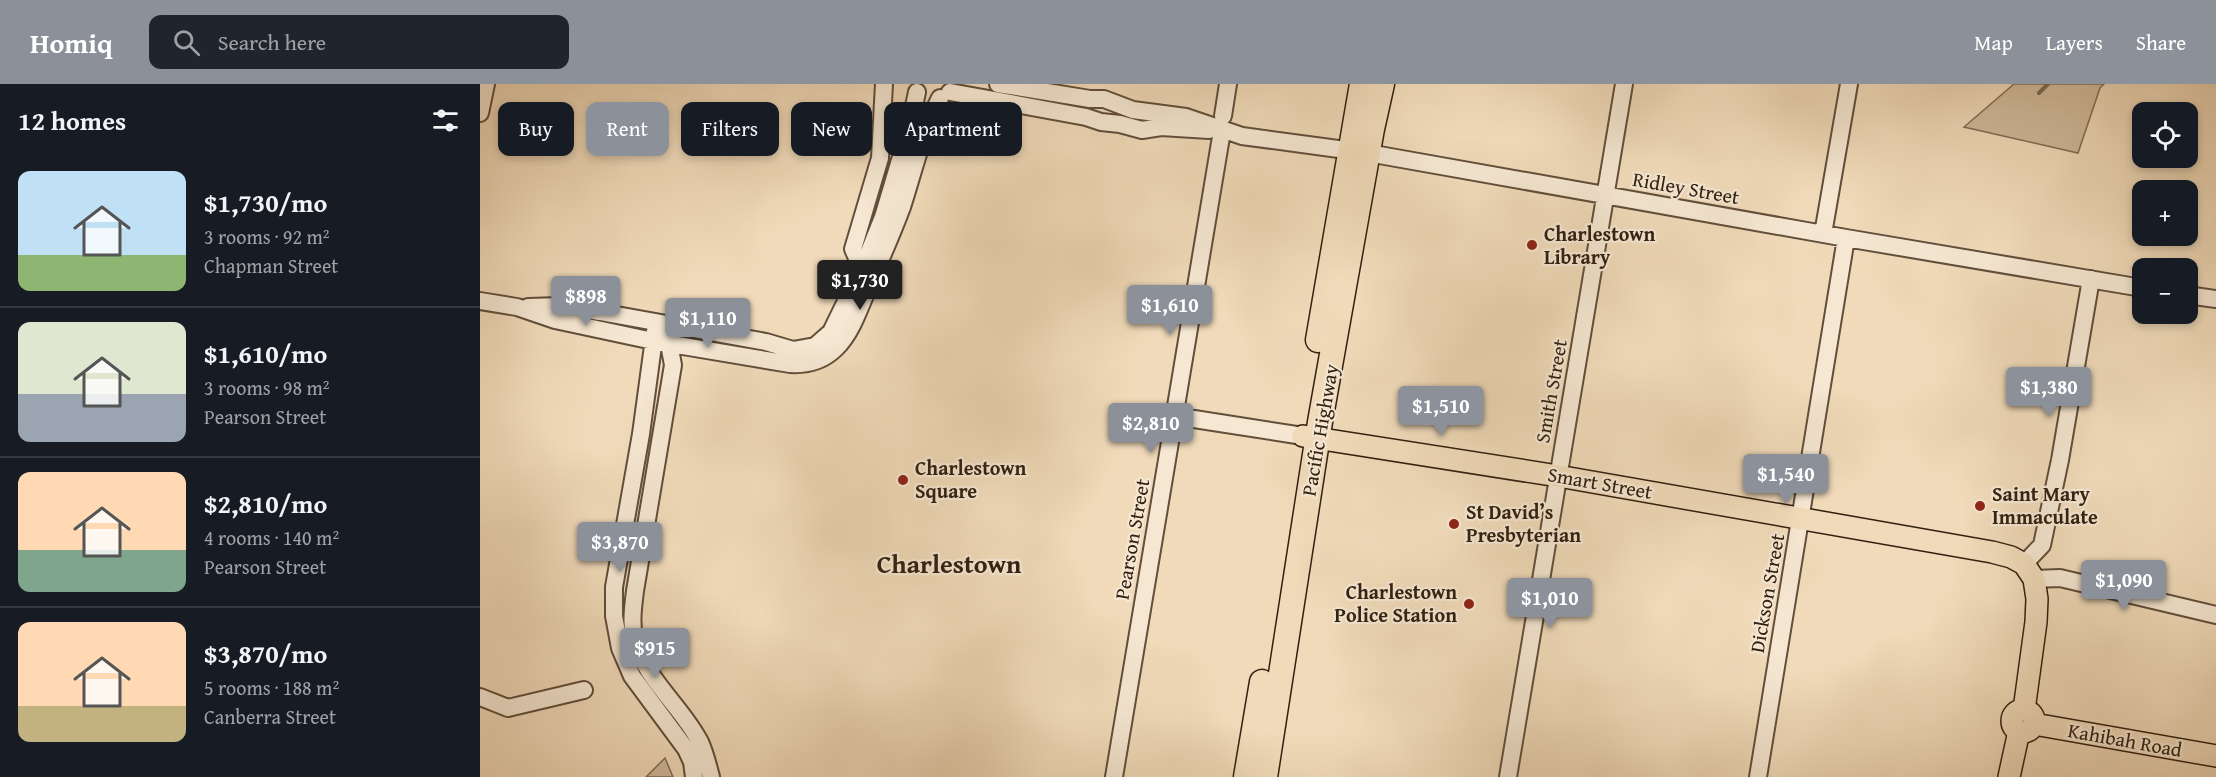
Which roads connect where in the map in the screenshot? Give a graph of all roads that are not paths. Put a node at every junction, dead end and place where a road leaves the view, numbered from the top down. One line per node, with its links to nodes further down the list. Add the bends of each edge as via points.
1 (486, 84): 13 (street)
2 (884, 84): 21 (street, via 880,158 853,249 857,258)
3 (998, 84): 11 (street, Ridley Street)
4 (1228, 84): 15 (street, Pearson Street)
5 (1362, 84): 17 (highway, Pacific Highway)
6 (1382, 84): 17 (highway, Pacific Highway)
7 (1624, 84): 18 (street, Smith Street)
8 (1850, 84): 19 (street)
9 (915, 88): 10 (street, Ridley Street, via 928,99); 21 (street, via 909,130 892,191)
10 (948, 92): 14 (street, Ridley Street); 29 (street, via 923,134 894,227 847,336 835,350 818,361 790,364)
11 (1100, 94): 12 (street, Ridley Street, via 1133,110); 14 (street, via 1085,107)
12 (1145, 111): 15 (street, Ridley Street); 16 (street, via 1147,120)
13 (480, 113)
14 (1086, 117): 16 (street, Ridley Street)
15 (1223, 123): 16 (street, Ridley Street); 17 (street, Ridley Street, via 1247,137); 30 (street, Pearson Street)
16 (1142, 129)
17 (1359, 152): 18 (street, Ridley Street); 31 (highway, Pacific Highway)
18 (1606, 195): 19 (street, Ridley Street); 32 (street, Smith Street)
19 (1823, 234): 20 (street, Ridley Street)
20 (1846, 238): 22 (street, Ridley Street); 33 (street, Dickson Street)
21 (865, 262): 28 (street, via 831,332 815,346 794,350)
22 (2091, 279): 23 (street, Ridley Street); 34 (street, via 2060,460 2042,545)
23 (2132, 286)
24 (2198, 297): 25 (street)
25 (2216, 299)
26 (480, 301): 27 (street)
27 (517, 307): 28 (street, via 560,306); 29 (street, via 555,320)
28 (656, 321): 29 (street)
29 (661, 342): 40 (street, via 614,587 614,616 620,648 632,676 686,749); 41 (street, via 673,364 632,621 643,663 699,741)
30 (1173, 422): 31 (street, Smart Street, via 1194,419); 42 (street, Pearson Street)
31 (1310, 437): 32 (main road, Smart Street); 43 (highway, Pacific Highway); 44 (highway, Pacific Highway)
32 (1558, 476): 33 (main road, Smart Street); 45 (street, Smith Street)
33 (1802, 518): 34 (main road, Smart Street, via 1992,552 2011,557); 46 (street, Dickson Street)
34 (2029, 572): 35 (street); 38 (main road, via 2037,599)
35 (2216, 615)
36 (584, 690): 37 (street, via 508,708)
37 (480, 697)
38 (2025, 722): 39 (main road, Kahibah Road); 47 (main road)
39 (2216, 756)
40 (694, 777)
41 (711, 777)
42 (1114, 777)
43 (1246, 777)
44 (1265, 777)
45 (1508, 777)
46 (1758, 777)
47 (2009, 777)

